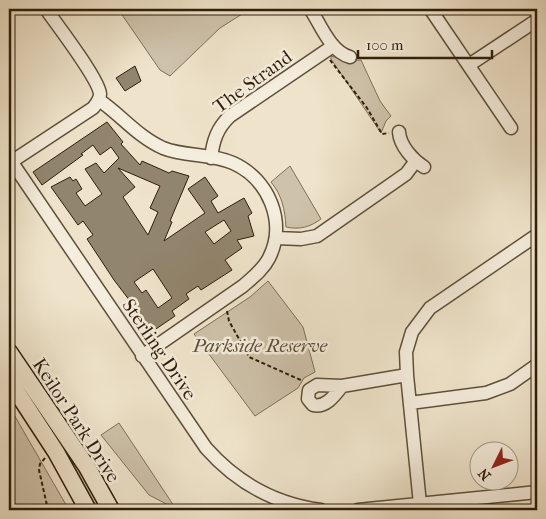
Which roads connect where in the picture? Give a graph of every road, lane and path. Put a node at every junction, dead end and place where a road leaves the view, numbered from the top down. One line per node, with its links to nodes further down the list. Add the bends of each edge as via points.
1 (46, 9): 8 (street, via 94,80)
2 (311, 10): 5 (street)
3 (430, 10): 7 (street)
4 (537, 20): 7 (street)
5 (331, 52): 6 (street); 11 (path); 12 (street, The Strand, via 230,116 214,138)
6 (350, 57)
7 (469, 65): 9 (street)
8 (99, 100): 12 (street, via 154,143 176,153); 13 (street, via 92,108)
9 (510, 128)
10 (399, 132): 15 (street, via 399,139 420,164 317,236)
11 (382, 134)
12 (211, 158): 15 (street, via 231,162 255,179 272,206)
13 (10, 160): 18 (street, Sterling Drive)
14 (537, 235): 20 (street, via 422,315 408,342)
15 (276, 238): 18 (street, via 268,260 243,286)
16 (227, 309): 22 (path, via 229,321 249,356)
17 (9, 352): 30 (main road, Keilor Park Drive, via 87,467)
18 (142, 356): 31 (street, Sterling Drive, via 199,440 223,466 271,497)
19 (537, 365): 24 (street, via 510,384 486,393)
20 (407, 375): 23 (street); 24 (street)
21 (9, 380): 29 (main road, Keilor Park Drive, via 56,452)
22 (305, 381)
23 (342, 386)
24 (410, 403): 27 (street)
25 (47, 457): 28 (path, via 39,470)
26 (537, 492): 27 (street)
27 (420, 504): 32 (street)
28 (48, 510)
29 (88, 510)
30 (111, 510)
31 (321, 510)
32 (358, 510)

